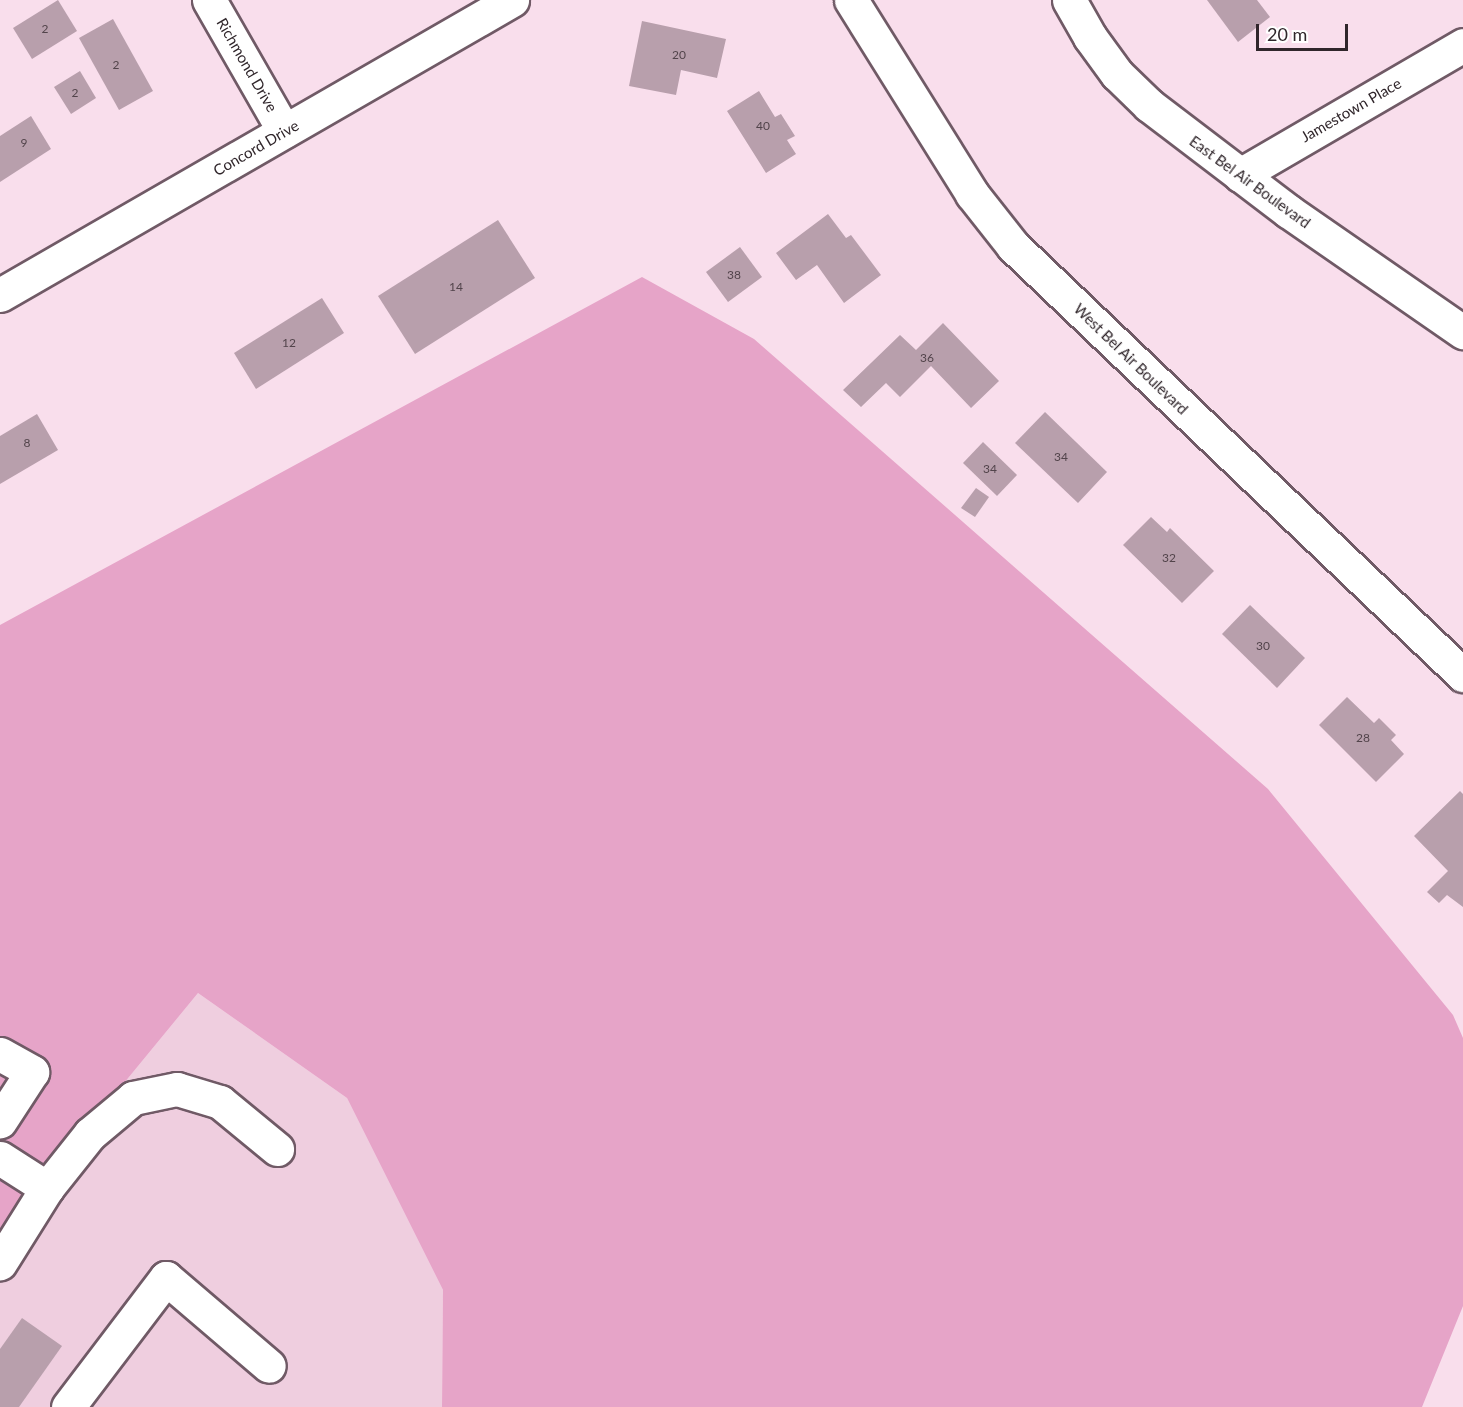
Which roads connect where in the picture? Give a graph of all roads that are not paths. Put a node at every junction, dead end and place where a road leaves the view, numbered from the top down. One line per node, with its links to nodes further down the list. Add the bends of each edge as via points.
1 (209, 0): 6 (street, Richmond Drive)
2 (512, 0): 6 (street, Concord Drive)
3 (851, 0): 10 (street, West Bel Air Boulevard, via 972,194 1013,246)
4 (1069, 0): 7 (street, East Bel Air Boulevard, via 1117,74 1149,105)
5 (1463, 45): 7 (street, Jamestown Place)
6 (284, 131): 8 (street, Concord Drive)
7 (1240, 175): 9 (street, East Bel Air Boulevard)
8 (0, 295)
9 (1463, 332)
10 (1463, 675)
11 (0, 1054): 12 (street, via 32,1072)
12 (0, 1121)
13 (277, 1149): 15 (street, via 220,1102 177,1089 133,1098 90,1134)
14 (0, 1158): 15 (street)
15 (47, 1188): 16 (street)
16 (0, 1263)
17 (269, 1366): 18 (street, via 166,1278)
18 (68, 1407)

